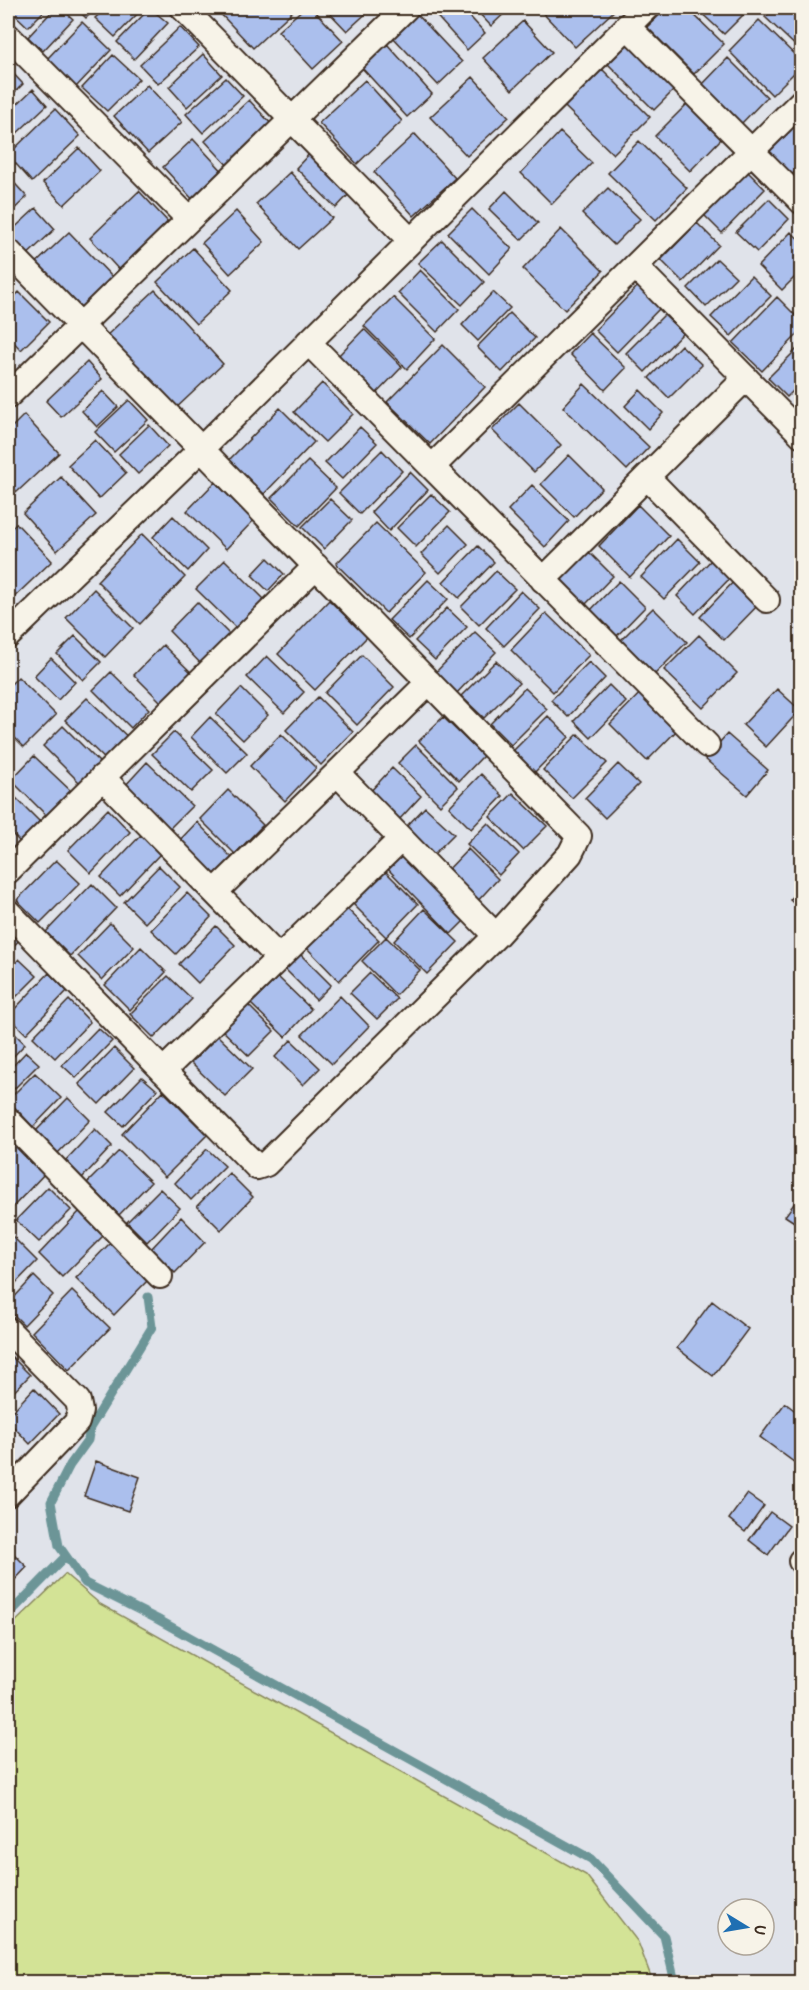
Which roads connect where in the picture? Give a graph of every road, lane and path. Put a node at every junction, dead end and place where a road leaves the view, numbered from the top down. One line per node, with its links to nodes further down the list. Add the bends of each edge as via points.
1 (183, 8): 7 (street)
2 (406, 8): 7 (street)
3 (646, 8): 4 (street)
4 (627, 26): 8 (street); 11 (street)
5 (8, 36): 10 (street)
6 (801, 101): 8 (street)
7 (292, 119): 10 (street); 11 (street)
8 (750, 152): 9 (street); 13 (street)
9 (801, 202)
10 (189, 219): 14 (street)
11 (411, 241): 15 (street)
12 (8, 251): 14 (street)
13 (635, 266): 16 (street); 20 (street)
14 (80, 326): 17 (street); 19 (street)
15 (308, 342): 19 (street); 20 (street)
16 (746, 378): 18 (street); 21 (street)
17 (8, 396)
18 (801, 435)
19 (201, 449): 22 (street); 25 (street)
20 (432, 467): 23 (street)
21 (647, 477): 23 (street); 24 (street)
22 (316, 566): 26 (street); 29 (street)
23 (543, 580): 27 (street)
24 (767, 600)
25 (8, 636)
26 (429, 682): 28 (street); 34 (street, via 579,836 570,854)
27 (707, 745)
28 (337, 773): 30 (street); 32 (street)
29 (102, 777): 31 (street); 32 (street)
30 (401, 839): 34 (street); 35 (street)
31 (8, 871)
32 (214, 892): 35 (street)
33 (8, 912): 36 (street)
34 (496, 936): 36 (street, via 266,1164 257,1167)
35 (278, 957): 36 (street)
36 (163, 1071)
37 (8, 1120): 38 (street)
38 (160, 1276)
39 (8, 1330): 40 (street, via 78,1401 80,1412 77,1422)
40 (8, 1494)

